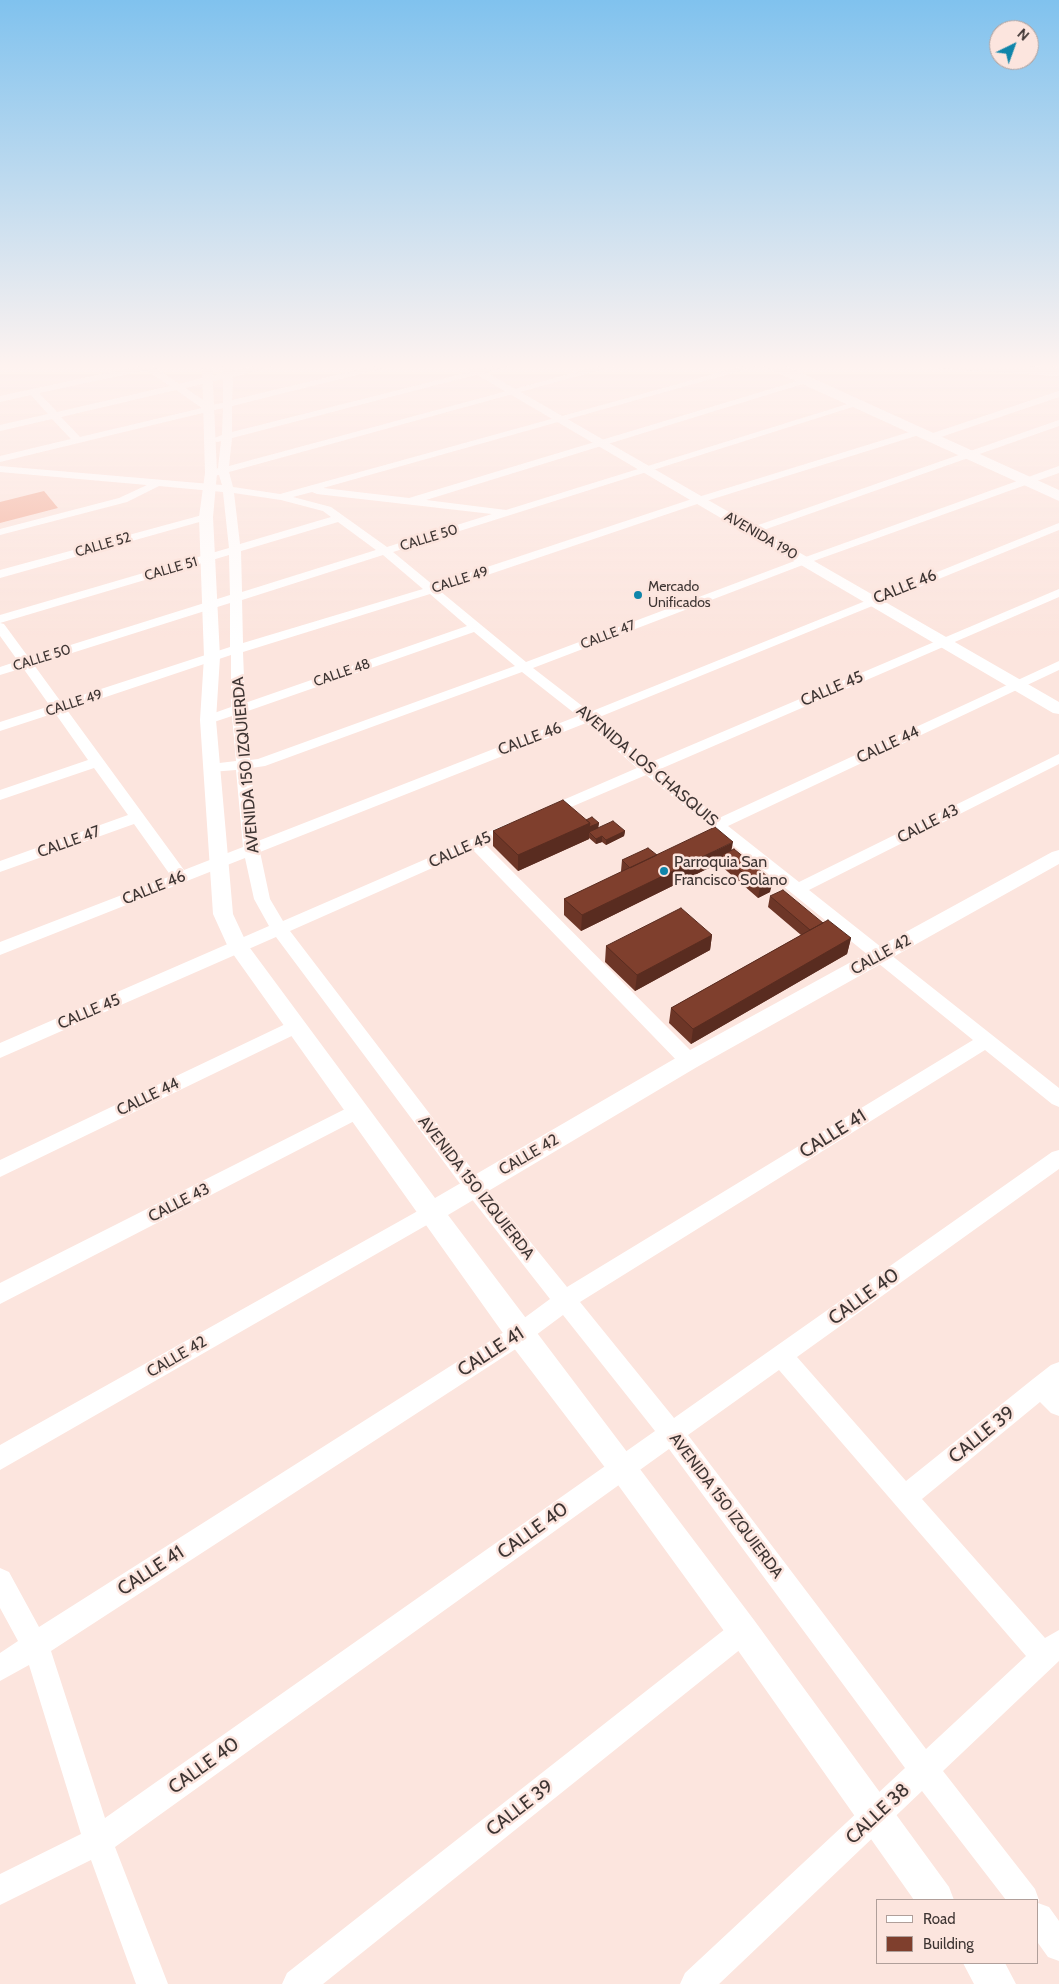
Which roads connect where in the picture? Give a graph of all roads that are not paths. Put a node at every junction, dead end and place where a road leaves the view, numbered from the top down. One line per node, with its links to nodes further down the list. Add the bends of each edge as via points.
1 (14, 456): 11 (street)
2 (218, 456): 15 (street, AVENIDA 150 IZQUIERDA)
3 (300, 456): 15 (street)
4 (429, 456): 18 (street)
5 (559, 456): 22 (street)
6 (621, 456): 14 (street, AVENIDA 190)
7 (692, 456): 14 (street, CALLE 50)
8 (853, 456): 21 (street, CALLE 49)
9 (964, 456): 27 (street)
10 (972, 456): 16 (main road)
11 (0, 459)
12 (0, 469): 17 (street, AVENIDA LOS CHASQUIS)
13 (1059, 469): 16 (street, CALLE 47)
14 (646, 470): 21 (street, AVENIDA 190); 23 (street, CALLE 50)
15 (218, 480): 17 (street, AVENIDA LOS CHASQUIS); 20 (street, AVENIDA LOS CHASQUIS); 24 (street, AVENIDA 150 IZQUIERDA); 29 (street, AVENIDA 150 IZQUIERDA)
16 (1026, 480): 19 (main road); 32 (street, CALLE 47)
17 (157, 483): 28 (street, via 123,500)
18 (304, 490): 20 (street); 22 (street)
19 (1059, 496)
20 (281, 497): 25 (street, AVENIDA LOS CHASQUIS, via 327,509)
21 (699, 500): 27 (street, AVENIDA 190); 34 (street, CALLE 49)
22 (408, 502): 23 (street)
23 (510, 513): 30 (street, CALLE 50)
24 (206, 517): 31 (street, AVENIDA 150 IZQUIERDA); 33 (street, CALLE 52)
25 (341, 518): 29 (street, CALLE 51); 30 (street, AVENIDA LOS CHASQUIS)
26 (1059, 526): 37 (street, CALLE 46)
27 (750, 531): 32 (street, AVENIDA 190)
28 (0, 532)
29 (234, 550): 31 (street, CALLE 51); 36 (street, AVENIDA 150 IZQUIERDA)
30 (385, 551): 34 (street, AVENIDA LOS CHASQUIS); 36 (street, CALLE 50)
31 (206, 559): 38 (street, AVENIDA 150 IZQUIERDA); 39 (street, CALLE 51)
32 (804, 561): 37 (street, AVENIDA 190); 47 (street, CALLE 47)
33 (0, 574)
34 (431, 590): 41 (street, AVENIDA LOS CHASQUIS); 43 (street, CALLE 49)
35 (1059, 593): 42 (street, CALLE 45)
36 (237, 598): 38 (street, CALLE 50); 43 (street, AVENIDA 150 IZQUIERDA)
37 (872, 601): 42 (street, AVENIDA 190); 53 (street, CALLE 46)
38 (208, 607): 44 (street, AVENIDA 150 IZQUIERDA); 45 (street, CALLE 50)
39 (0, 620)
40 (0, 627): 45 (street)
41 (476, 627): 47 (street, AVENIDA LOS CHASQUIS); 51 (street, CALLE 48)
42 (942, 641): 49 (street, AVENIDA 190); 60 (street, CALLE 45)
43 (238, 649): 44 (street, CALLE 49); 51 (street, AVENIDA 150 IZQUIERDA)
44 (212, 657): 50 (street, CALLE 49); 54 (street, AVENIDA 150 IZQUIERDA)
45 (26, 663): 48 (street, CALLE 50); 50 (street)
46 (1059, 665): 49 (street, CALLE 44)
47 (524, 667): 53 (street, AVENIDA LOS CHASQUIS); 58 (street, CALLE 47, via 260,763)
48 (0, 671)
49 (1017, 684): 52 (street, AVENIDA 190); 63 (street, CALLE 44)
50 (58, 708): 55 (street, CALLE 49); 57 (street)
51 (238, 709): 54 (street, CALLE 48); 58 (street, AVENIDA 150 IZQUIERDA)
52 (1059, 709)
53 (588, 717): 60 (street, AVENIDA LOS CHASQUIS); 65 (street, CALLE 46)
54 (208, 720): 59 (street, AVENIDA 150 IZQUIERDA)
55 (0, 727)
56 (1059, 758): 70 (street, CALLE 43)
57 (96, 762): 61 (street); 62 (street)
58 (244, 765): 59 (street, CALLE 47); 65 (street, AVENIDA 150 IZQUIERDA)
59 (211, 768): 67 (street, AVENIDA 150 IZQUIERDA)
60 (646, 768): 63 (street, AVENIDA LOS CHASQUIS); 64 (street, CALLE 45)
61 (0, 795)
62 (138, 817): 68 (street, CALLE 47); 69 (street)
63 (717, 825): 70 (street, AVENIDA LOS CHASQUIS)
64 (476, 843): 71 (street, CALLE 45); 78 (street)
65 (251, 849): 67 (street, CALLE 46); 71 (street, AVENIDA 150 IZQUIERDA, via 262,899)
66 (1059, 856): 74 (street, CALLE 42)
67 (217, 862): 69 (street, CALLE 46); 72 (street, AVENIDA 150 IZQUIERDA, via 223,914)
68 (0, 867)
69 (181, 878): 73 (street, CALLE 46)
70 (797, 890): 74 (street, AVENIDA LOS CHASQUIS)
71 (279, 929): 72 (street, CALLE 45); 83 (street, AVENIDA 150 IZQUIERDA)
72 (238, 947): 75 (street, AVENIDA 150 IZQUIERDA); 77 (street, CALLE 45)
73 (0, 949)
74 (880, 955): 76 (street, AVENIDA LOS CHASQUIS); 78 (street, CALLE 42)
75 (296, 1026): 80 (street, AVENIDA 150 IZQUIERDA); 82 (street, CALLE 44)
76 (986, 1041): 79 (street, AVENIDA LOS CHASQUIS); 86 (street, CALLE 41)
77 (0, 1051)
78 (689, 1061): 83 (street, CALLE 42)
79 (1059, 1099)
80 (357, 1111): 84 (street, AVENIDA 150 IZQUIERDA); 85 (street, CALLE 43)
81 (1059, 1158): 88 (street, CALLE 40)
82 (0, 1168)
83 (474, 1187): 84 (street, CALLE 42); 86 (street, AVENIDA 150 IZQUIERDA)
84 (432, 1212): 87 (street, AVENIDA 150 IZQUIERDA); 92 (street, CALLE 42)
85 (0, 1294)
86 (564, 1301): 87 (street, CALLE 41); 91 (street, AVENIDA 150 IZQUIERDA)
87 (520, 1334): 93 (street, AVENIDA 150 IZQUIERDA); 97 (street, CALLE 41)
88 (782, 1356): 91 (street, CALLE 40); 94 (street)
89 (1050, 1380): 90 (street); 94 (street, CALLE 39)
90 (1059, 1405)
91 (672, 1434): 93 (street, CALLE 40); 100 (street, AVENIDA 150 IZQUIERDA)
92 (0, 1458)
93 (623, 1468): 96 (street, AVENIDA 150 IZQUIERDA); 102 (street, CALLE 40)
94 (905, 1497): 98 (street)
95 (0, 1582): 97 (street)
96 (743, 1631): 101 (street, AVENIDA 150 IZQUIERDA); 110 (street, CALLE 39)
97 (36, 1645): 99 (street, CALLE 41); 102 (street)
98 (1052, 1650): 100 (street, CALLE 38)
99 (0, 1668)
100 (924, 1770): 101 (street, CALLE 38); 105 (street, AVENIDA 150 IZQUIERDA)
101 (874, 1817): 104 (street, AVENIDA 150 IZQUIERDA); 111 (street, CALLE 38)
102 (98, 1841): 103 (street, CALLE 40); 109 (street)
103 (0, 1890)
104 (935, 1899)
105 (1023, 1899)
106 (1039, 1919): 107 (street)
107 (1059, 1946)
108 (983, 1964): 112 (street)
109 (152, 1984)
110 (298, 1984)
111 (696, 1984)
112 (998, 1984)

